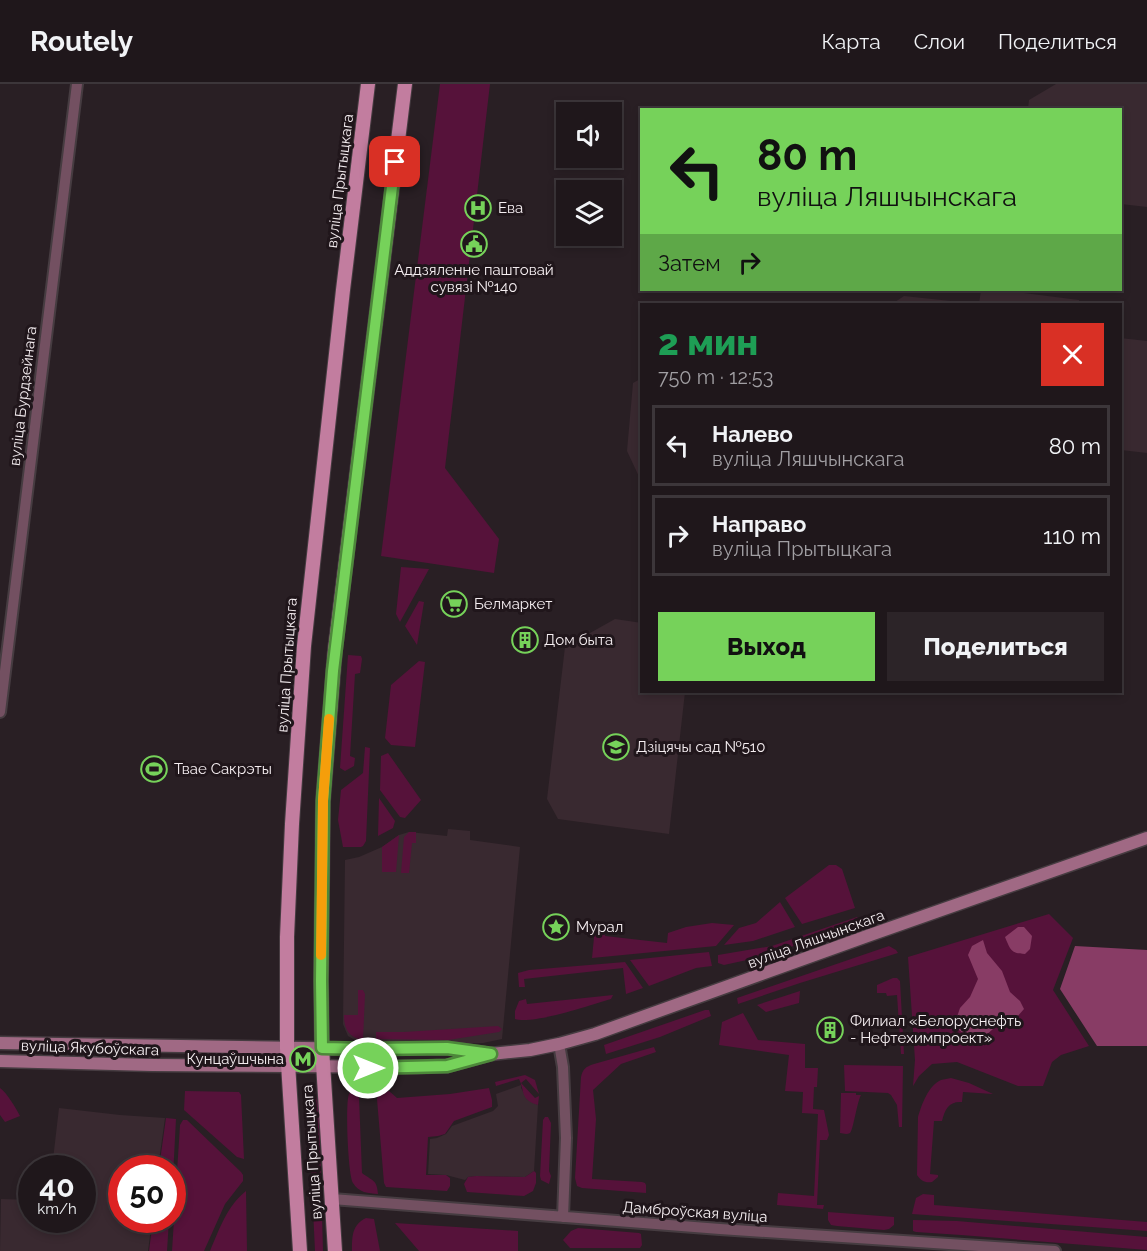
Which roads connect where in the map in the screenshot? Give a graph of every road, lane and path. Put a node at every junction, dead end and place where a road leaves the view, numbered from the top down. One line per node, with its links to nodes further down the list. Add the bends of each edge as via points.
1 (77, 84): 4 (street, вуліца Бурдзейнага)
2 (368, 84): 8 (main road, вуліца Прытыцкага, via 304,646 287,937)
3 (405, 84): 9 (main road, вуліца Прытыцкага, via 335,650 323,801)
4 (0, 712)
5 (1147, 838): 7 (main road, вуліца Ляшчынскага)
6 (0, 1043): 8 (main road, вуліца Якубоўскага)
7 (559, 1044): 10 (main road, вуліца Ляшчынскага); 15 (street, via 566,1138)
8 (287, 1048): 9 (main road, вуліца Ляшчынскага); 12 (main road, вуліца Прытыцкага)
9 (322, 1048): 10 (main road, вуліца Ляшчынскага, via 447,1048); 13 (main road, вуліца Прытыцкага)
10 (491, 1054): 13 (main road, вуліца Ляшчынскага, via 447,1066)
11 (0, 1061): 12 (main road, вуліца Якубоўскага)
12 (288, 1067): 13 (main road, вуліца Ляшчынскага); 16 (main road, вуліца Прытыцкага)
13 (323, 1068): 14 (main road, вуліца Прытыцкага)
14 (332, 1199): 15 (street, Дамброўская вуліца); 17 (main road, вуліца Прытыцкага)
15 (563, 1217): 18 (street, Дамброўская вуліца)
16 (300, 1251)
17 (335, 1251)
18 (1055, 1251)

